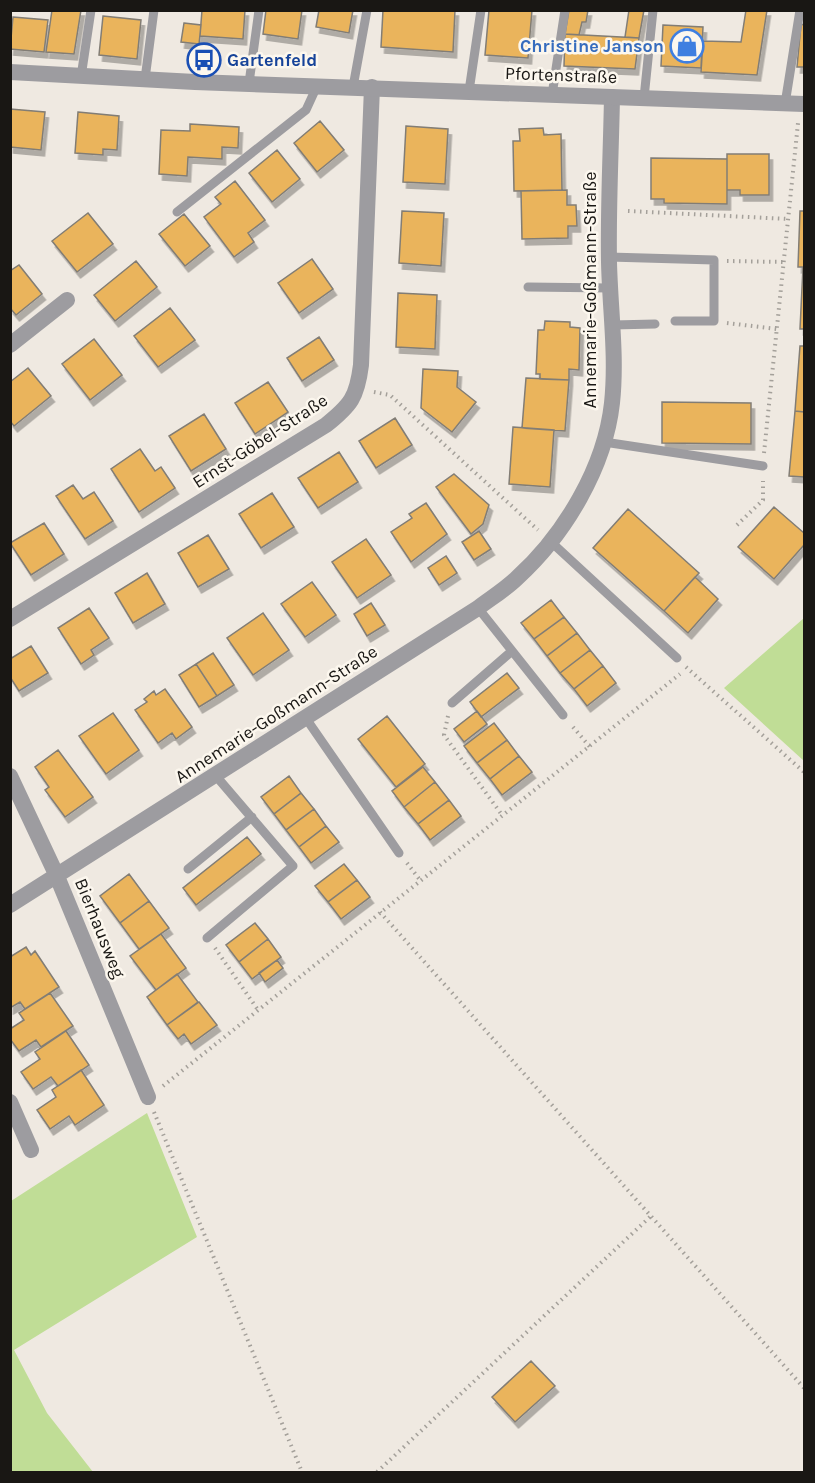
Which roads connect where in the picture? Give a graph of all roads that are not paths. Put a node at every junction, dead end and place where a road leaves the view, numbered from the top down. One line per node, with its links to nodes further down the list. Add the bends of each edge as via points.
1 (91, 10): 10 (lane)
2 (154, 10): 11 (lane)
3 (259, 10): 12 (lane)
4 (367, 10): 14 (lane)
5 (482, 10): 16 (lane)
6 (565, 10): 17 (lane)
7 (653, 10): 19 (lane)
8 (800, 10): 20 (lane)
9 (10, 72): 10 (street, Pfortenstraße)
10 (81, 77): 11 (street, Pfortenstraße)
11 (145, 79): 12 (street, Pfortenstraße)
12 (249, 83): 13 (street, Pfortenstraße)
13 (316, 86): 14 (street, Pfortenstraße); 21 (lane, via 306,110)
14 (353, 87): 15 (street, Pfortenstraße)
15 (372, 87): 16 (street, Pfortenstraße); 34 (street, Ernst-Göbel-Straße, via 358,388 348,406 326,425)
16 (469, 91): 17 (street, Pfortenstraße)
17 (552, 95): 18 (street, Pfortenstraße)
18 (612, 97): 19 (street, Pfortenstraße); 22 (street, Annemarie-Goßmann-Straße)
19 (644, 98): 20 (street, Pfortenstraße)
20 (797, 104)
21 (177, 212)
22 (609, 257): 24 (street, Annemarie-Goßmann-Straße); 26 (lane, via 714,260 714,321)
23 (528, 287): 24 (lane)
24 (610, 288): 28 (street, Annemarie-Goßmann-Straße)
25 (67, 300): 29 (street)
26 (675, 321)
27 (655, 324): 28 (lane)
28 (613, 325): 30 (street, Annemarie-Goßmann-Straße, via 612,403)
29 (10, 345)
30 (604, 442): 31 (lane); 32 (street, Annemarie-Goßmann-Straße, via 574,507)
31 (763, 466)
32 (550, 541): 33 (street, Annemarie-Goßmann-Straße, via 518,578); 36 (lane)
33 (478, 608): 35 (lane); 39 (street, Annemarie-Goßmann-Straße)
34 (10, 619)
35 (512, 651): 37 (lane); 38 (lane)
36 (677, 658)
37 (452, 703)
38 (563, 715)
39 (305, 717): 41 (street, Annemarie-Goßmann-Straße); 43 (lane)
40 (10, 776): 45 (street, Bierhausweg)
41 (216, 776): 42 (lane); 45 (street, Annemarie-Goßmann-Straße)
42 (252, 817): 44 (lane); 47 (lane, via 293,866)
43 (399, 853)
44 (188, 869)
45 (57, 874): 46 (street, Annemarie-Goßmann-Straße); 48 (street, Bierhausweg)
46 (10, 905)
47 (207, 938)
48 (148, 1097)
49 (10, 1102): 50 (street)
50 (31, 1150)

